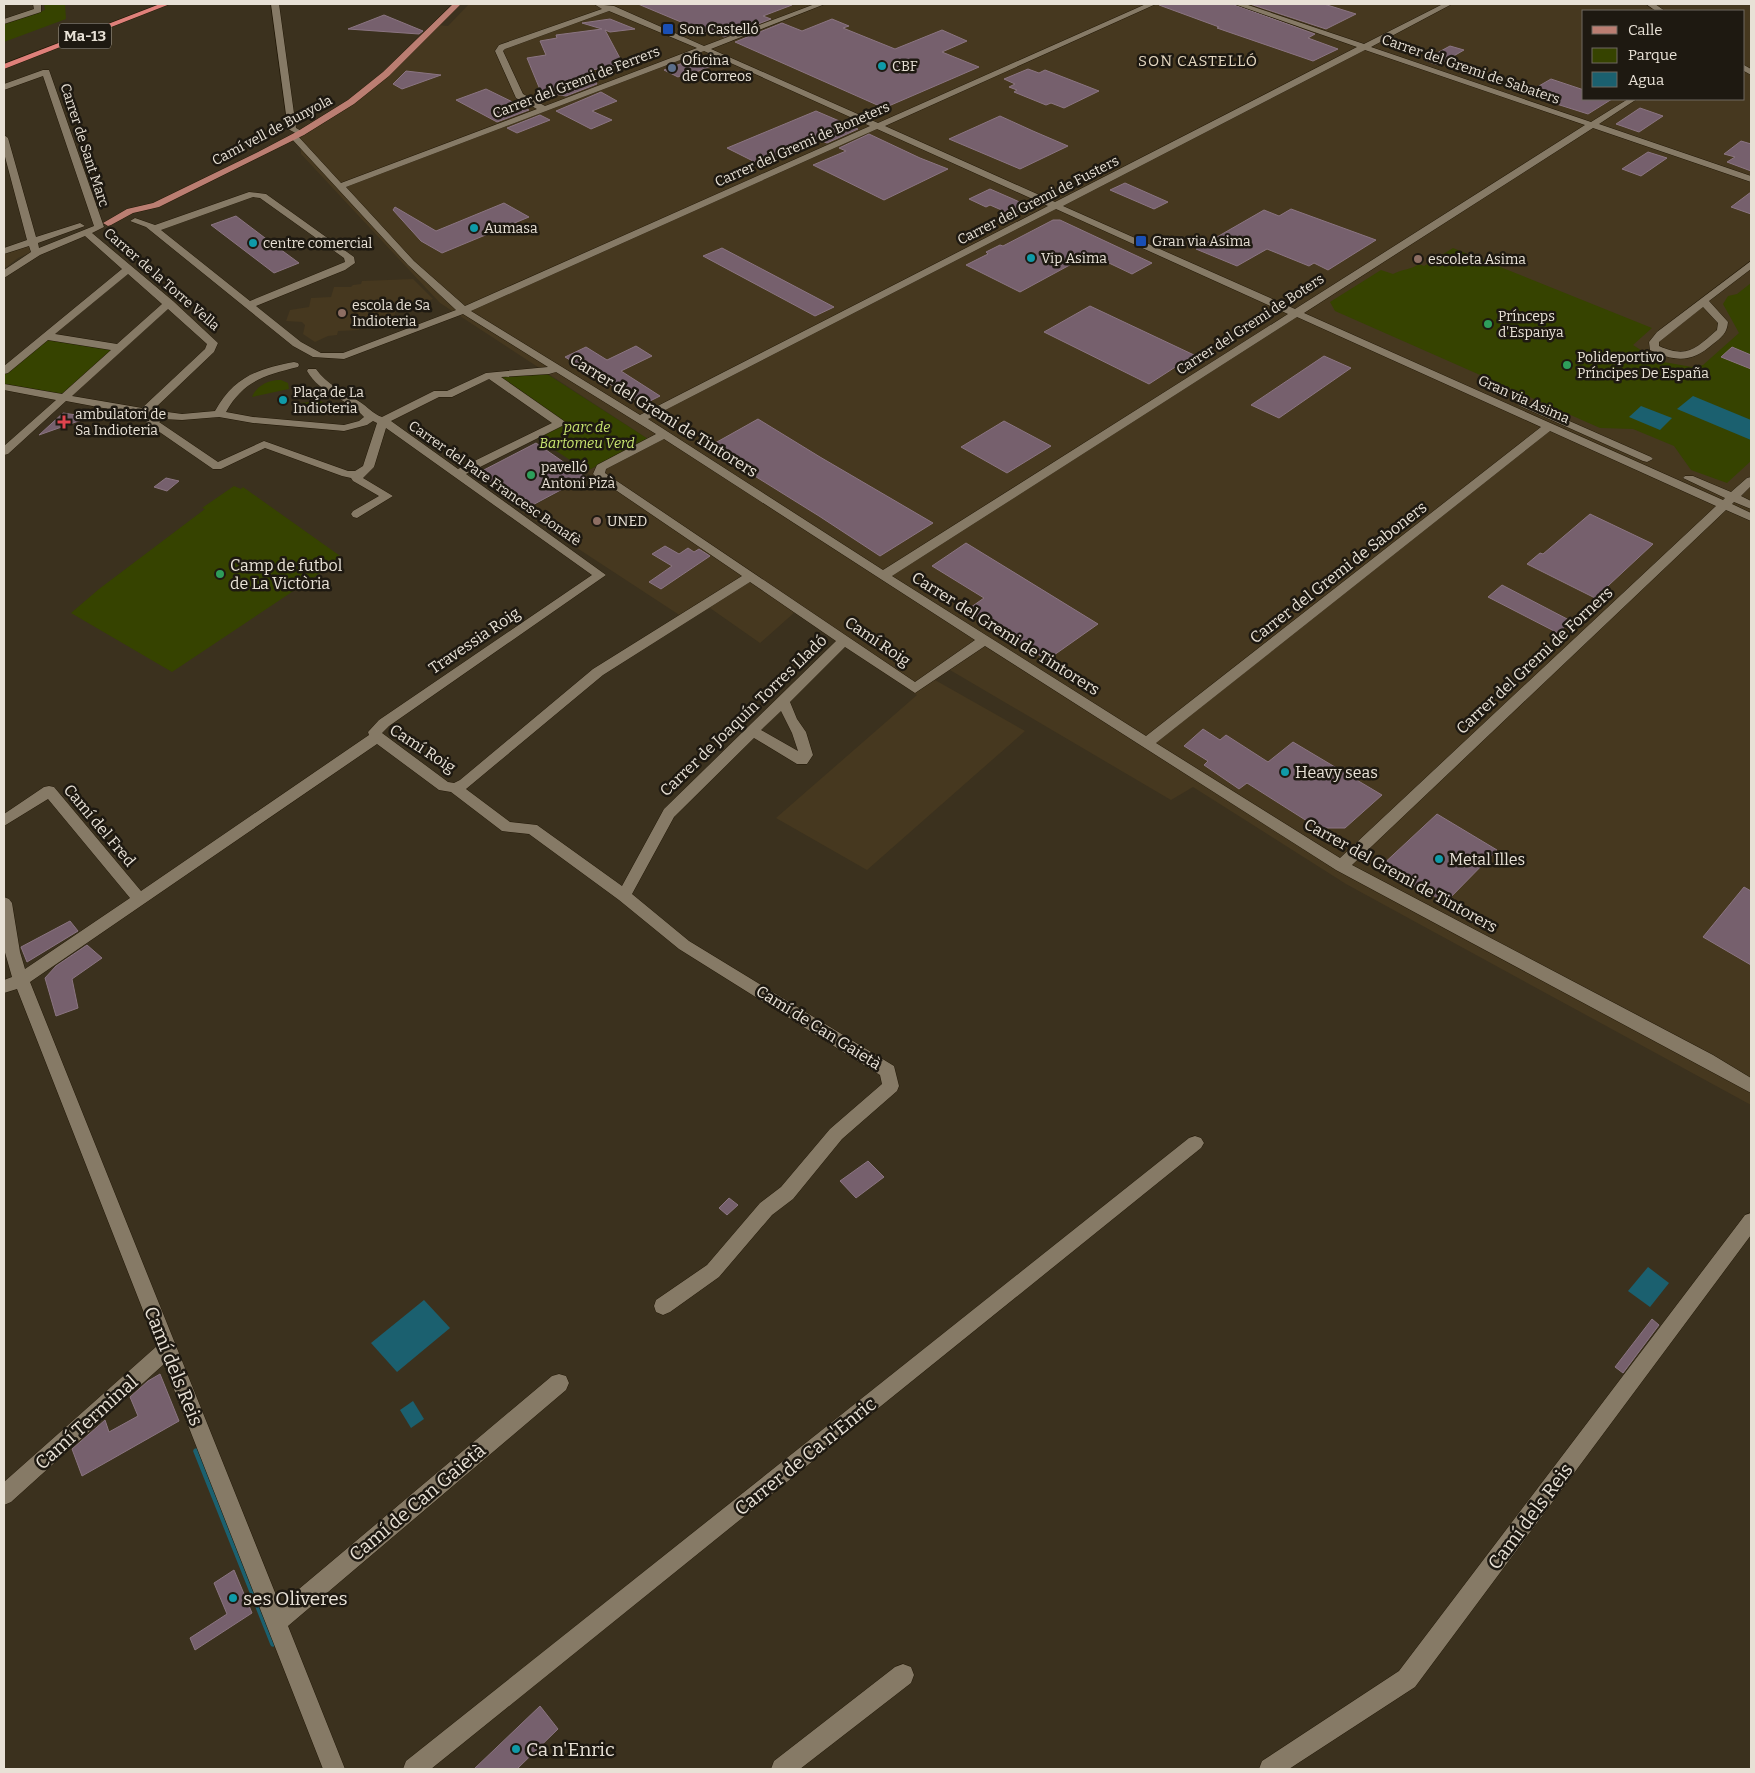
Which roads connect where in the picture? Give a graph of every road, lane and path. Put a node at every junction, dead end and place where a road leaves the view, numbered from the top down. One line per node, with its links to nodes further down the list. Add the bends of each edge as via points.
1 (37, 4): 13 (street, via 38,10)
2 (143, 4): 17 (highway, Ma-13)
3 (166, 4): 18 (highway, Ma-13)
4 (274, 4): 24 (street, Carrer del Gremi de Tintorers, via 292,129)
5 (457, 4): 24 (main road, Camí vell de Bunyola, via 386,74 351,102)
6 (598, 4): 11 (street, Gran via Asima)
7 (821, 4): 14 (street, Carrer del Gremi de Ferrers)
8 (1152, 4): 22 (street, Carrer del Gremi de Boneters)
9 (1238, 4): 15 (street, Carrer del Gremi de Sabaters)
10 (1448, 4): 15 (street, Carrer del Gremi de Fusters)
11 (611, 8): 16 (street, Gran via Asima); 21 (street, via 502,47 499,51 519,96)
12 (631, 8): 14 (street, Gran via Asima)
13 (4, 22)
14 (712, 45): 16 (street, Carrer del Gremi de Ferrers); 22 (street, Gran via Asima)
15 (1364, 47): 23 (street, Carrer del Gremi de Sabaters); 29 (street, Carrer del Gremi de Fusters)
16 (703, 48): 21 (street, Carrer del Gremi de Ferrers); 22 (street, Gran via Asima)
17 (19, 52)
18 (4, 67)
19 (4, 87): 33 (street, Carrer de Sant Marc, via 46,72)
20 (1631, 100): 23 (street, Carrer del Gremi de Boters)
21 (543, 108): 28 (street, Carrer del Gremi de Ferrers)
22 (883, 125): 29 (street, Gran via Asima); 30 (street, Gran via Asima); 44 (street, Carrer del Gremi de Boneters)
23 (1592, 125): 27 (street, Carrer del Gremi de Sabaters); 45 (street, Carrer del Gremi de Boters)
24 (298, 135): 28 (street, Carrer del Gremi de Tintorers); 31 (main road, Camí vell de Bunyola)
25 (4, 138): 26 (street)
26 (8, 169): 35 (street)
27 (1751, 180)
28 (341, 186): 44 (street, Carrer del Gremi de Tintorers, via 411,263)
29 (1066, 201): 30 (street, Carrer del Gremi de Fusters); 45 (street, Gran via Asima)
30 (1055, 207): 45 (street, Gran via Asima); 61 (street, Carrer del Gremi de Fusters)
31 (150, 216): 32 (street); 32 (main road, Camí vell de Bunyola, via 134,210); 43 (street); 43 (street, via 252,194 263,196 349,257 350,263 342,268)
32 (130, 219): 33 (main road, Camí vell de Bunyola)
33 (100, 224): 34 (street); 35 (street)
34 (86, 232): 37 (street); 39 (street, Carrer de la Torre Vella)
35 (33, 242): 36 (street); 37 (street)
36 (4, 251)
37 (36, 254): 40 (street)
38 (1751, 264): 41 (street)
39 (128, 269): 42 (street, Carrer de la Torre Vella); 46 (street)
40 (4, 274)
41 (1704, 302): 41 (street, via 1662,334 1654,342 1654,348 1682,358 1694,354 1722,331 1723,322)
42 (169, 303): 48 (street); 57 (street, Carrer de la Torre Vella, via 213,343 210,350)
43 (249, 305): 47 (street)
44 (463, 310): 49 (street, Carrer del Gremi de Boneters, via 344,356); 51 (street, Carrer del Gremi de Tintorers)
45 (1299, 310): 63 (street, Gran via Asima); 69 (street, Gran via Asima); 75 (street, Carrer del Gremi de Boters)
46 (45, 336): 48 (street); 52 (street)
47 (297, 344): 49 (street); 50 (street)
48 (120, 348): 56 (street)
49 (321, 359): 50 (street, via 304,357); 53 (street)
50 (294, 364): 53 (street, via 301,371); 58 (street, via 249,380 232,393)
51 (556, 368): 54 (street); 61 (street, Carrer del Gremi de Tintorers)
52 (4, 371)
53 (312, 371): 60 (street, via 323,384 365,408)
54 (490, 375): 62 (street, via 448,395 438,393); 66 (street, via 560,423)
55 (4, 388): 56 (street)
56 (64, 398): 57 (street); 65 (street)
57 (145, 412): 59 (street)
58 (219, 414): 59 (street); 60 (street, via 344,428 363,423)
59 (160, 416): 67 (street, via 152,422 217,467 264,444 346,474)
60 (371, 417): 62 (street, Carrer del Pare Francesc Bonafè)
61 (640, 420): 64 (street, Carrer del Gremi de Tintorers)
62 (383, 421): 66 (street, Carrer del Pare Francesc Bonafè); 67 (street, via 368,467)
63 (1548, 427): 69 (street, Gran via Asima); 81 (street, Carrer del Gremi de Saboners)
64 (664, 434): 74 (street, Camí Roig, via 601,467 599,474); 75 (street, Carrer del Gremi de Tintorers)
65 (4, 452)
66 (457, 474): 73 (street, Carrer del Pare Francesc Bonafè)
67 (358, 475): 71 (street, via 357,479 388,496)
68 (1751, 480): 69 (street, Carrer del Gremi de Forners)
69 (1728, 501): 70 (street, Gran via Asima); 72 (street, Gran via Asima); 84 (street, Carrer del Gremi de Forners)
70 (1751, 505)
71 (357, 514)
72 (1751, 517)
73 (600, 576): 80 (street, Travessia Roig, via 384,723 375,732)
74 (750, 576): 76 (street, Camí Roig); 82 (street, Camí Roig, via 598,672 466,784)
75 (883, 576): 77 (street, Carrer del Gremi de Tintorers)
76 (845, 640): 77 (street, Camí Roig, via 916,688); 78 (street, Carrer de Joaquín Torres Lladó)
77 (985, 640): 81 (street, Carrer del Gremi de Tintorers)
78 (783, 700): 79 (street, Carrer de Joaquín Torres Lladó); 79 (street, via 804,744 806,755 802,760)
79 (752, 731): 85 (street, Carrer de Joaquín Torres Lladó, via 669,812)
80 (377, 737): 82 (street, Camí Roig, via 444,786); 86 (street, Camí Roig)
81 (1148, 742): 84 (street, Carrer del Gremi de Tintorers)
82 (455, 788): 85 (street, via 507,827 532,830)
83 (4, 821): 86 (street, Camí del Fred, via 49,791)
84 (1341, 866): 89 (street, Carrer del Gremi de Tintorers)
85 (624, 896): 92 (street, Camí de Can Gaietà, via 684,945 888,1071 891,1086 836,1134 787,1193 766,1209 713,1271)
86 (139, 899): 88 (street, Camí Roig)
87 (4, 903): 88 (street, Camí dels Reis, via 12,952)
88 (12, 983): 93 (street, Camí dels Reis)
89 (1751, 1086)
90 (1195, 1143): 99 (street, Carrer de Ca n'Enric)
91 (1751, 1221): 101 (street, Camí dels Reis, via 1407,1679)
92 (664, 1306)
93 (167, 1349): 95 (street, Camí Terminal); 96 (street, Camí dels Reis)
94 (559, 1383): 96 (street, Camí de Can Gaietà)
95 (4, 1495)
96 (276, 1622): 98 (street, Camí dels Reis)
97 (903, 1674): 100 (street)
98 (334, 1769)
99 (414, 1769)
100 (782, 1769)
101 (1270, 1769)

